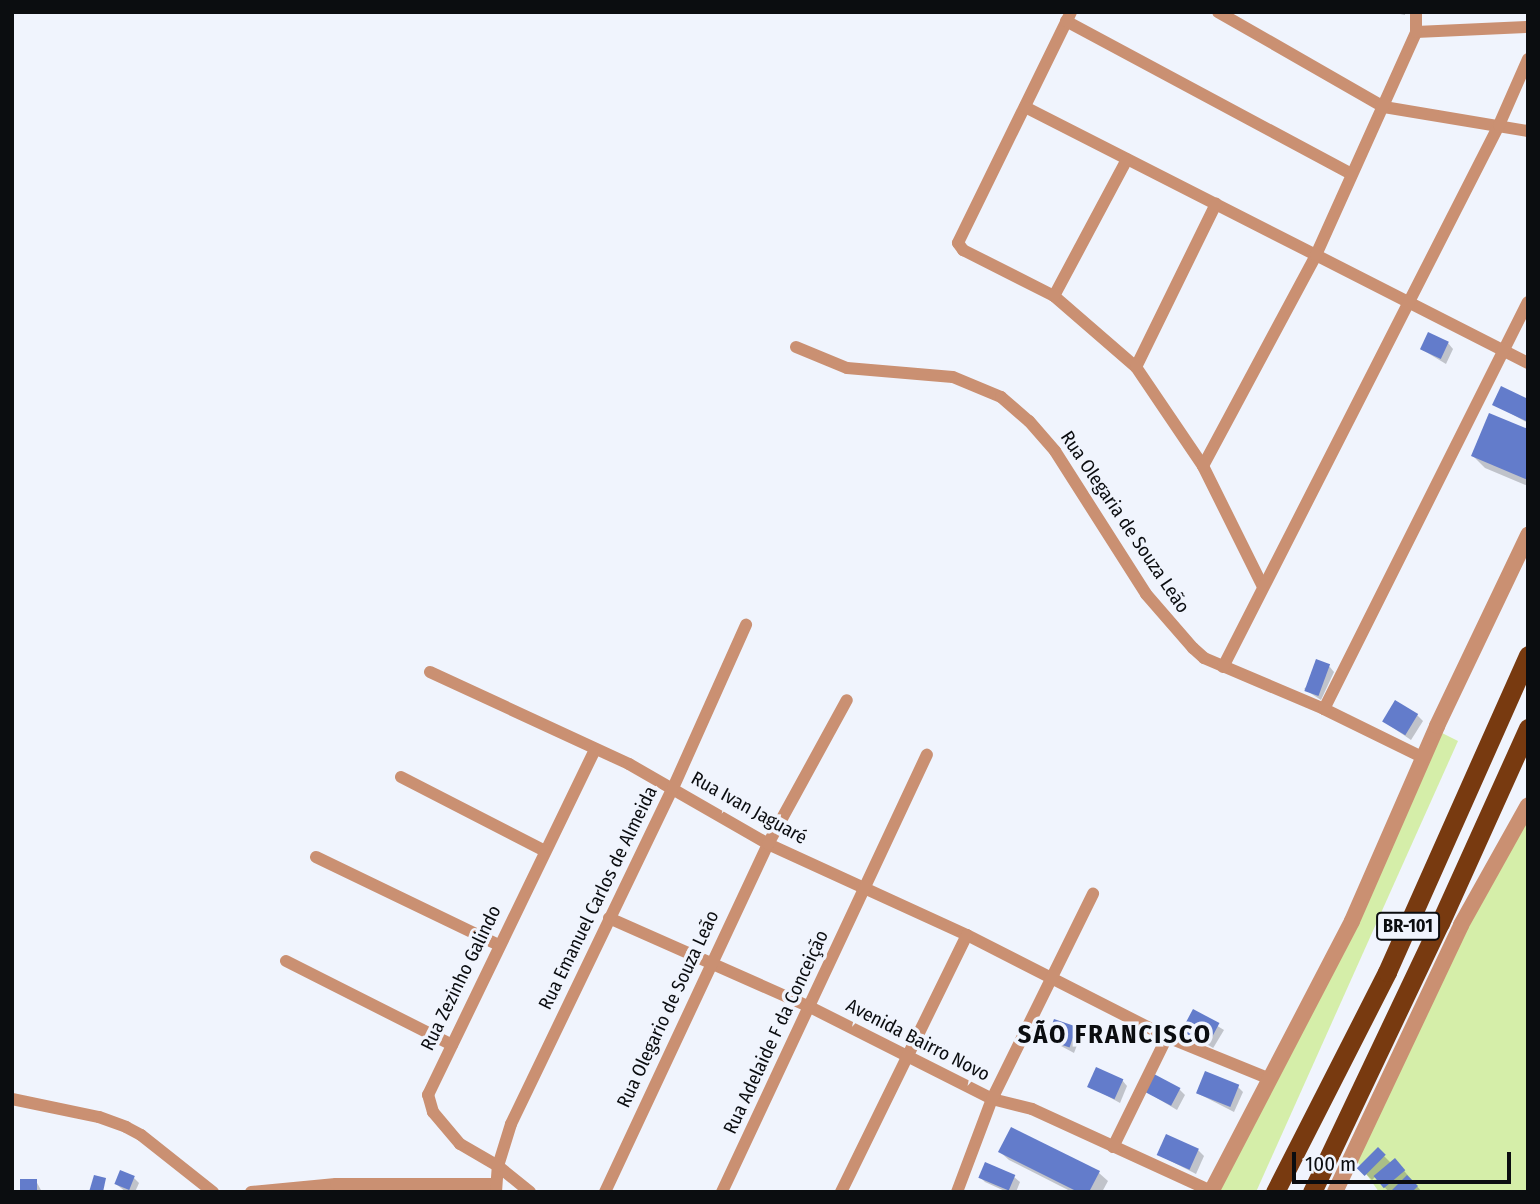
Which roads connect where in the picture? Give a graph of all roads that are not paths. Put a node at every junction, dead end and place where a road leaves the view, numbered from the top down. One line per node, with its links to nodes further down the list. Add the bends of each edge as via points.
1 (1218, 12): 8 (street)
2 (1416, 12): 5 (street)
3 (1068, 17): 7 (street); 12 (street)
4 (1528, 27): 5 (street)
5 (1416, 32): 8 (street)
6 (1528, 60): 9 (street)
7 (1025, 107): 11 (street); 15 (street, via 958,243 963,250)
8 (1384, 107): 9 (street); 12 (street)
9 (1499, 125): 10 (street); 16 (street)
10 (1528, 131)
11 (1127, 159): 13 (street); 15 (street)
12 (1350, 173): 14 (street)
13 (1216, 204): 14 (street); 21 (street)
14 (1316, 255): 16 (street); 22 (street)
15 (1054, 296): 21 (street)
16 (1408, 302): 19 (street); 24 (street)
17 (1528, 302): 19 (street)
18 (796, 347): 27 (street, Rua Olegaria de Souza Leão, via 847,368 953,377 1001,397 1055,452 1177,634 1204,658)
19 (1503, 351): 20 (street); 30 (street)
20 (1528, 363)
21 (1136, 367): 22 (street)
22 (1203, 466): 24 (street)
23 (1528, 535): 34 (street)
24 (1263, 587): 27 (street)
25 (747, 625): 36 (street, Rua Emanuel Carlos de Almeida)
26 (1528, 655): 67 (highway, BR-101, via 1387,972)
27 (1223, 667): 30 (street, Rua Olegaria de Souza Leão)
28 (430, 672): 32 (street, Rua Ivan Jaguaré)
29 (847, 701): 38 (street, Rua Olegario de Souza Leão)
30 (1324, 709): 34 (street, Rua Olegaria de Souza Leão)
31 (1528, 728): 68 (highway, BR-101)
32 (594, 748): 36 (street, Rua Ivan Jaguaré); 39 (street, Rua Zezinho Galindo)
33 (927, 755): 41 (street, Rua Adelaide F da Conceição)
34 (1424, 758): 53 (street, via 1352,921)
35 (401, 777): 39 (street)
36 (673, 788): 38 (street, Rua Ivan Jaguaré); 43 (street, Rua Emanuel Carlos de Almeida)
37 (1528, 805): 69 (street, via 1461,925)
38 (768, 844): 41 (street, Rua Ivan Jaguaré); 47 (street, Rua Olegario de Souza Leão)
39 (543, 850): 45 (street, Rua Zezinho Galindo)
40 (316, 857): 45 (street)
41 (864, 888): 44 (street, Rua Ivan Jaguaré); 49 (street, Rua Adelaide F da Conceição)
42 (1093, 894): 48 (street)
43 (609, 918): 47 (street, Avenida Bairro Novo); 57 (street, Rua Emanuel Carlos de Almeida, via 511,1124)
44 (967, 935): 48 (street, Rua Ivan Jaguaré); 52 (street)
45 (499, 944): 51 (street, Rua Zezinho Galindo)
46 (286, 961): 51 (street)
47 (709, 965): 49 (street, Avenida Bairro Novo); 63 (street, Rua Olegario de Souza Leão)
48 (1049, 980): 50 (street, Rua Ivan Jaguaré); 55 (street)
49 (810, 1007): 52 (street, Avenida Bairro Novo); 64 (street, Rua Adelaide F da Conceição)
50 (1167, 1037): 53 (street, Rua Ivan Jaguaré); 56 (street)
51 (452, 1045): 57 (street, Rua Zezinho Galindo, via 430,1087 429,1103 460,1144)
52 (910, 1057): 55 (street, Avenida Bairro Novo); 65 (street)
53 (1270, 1079): 59 (street)
54 (12, 1099): 60 (street, via 127,1127)
55 (992, 1100): 56 (street, Avenida Bairro Novo, via 1032,1109); 66 (street)
56 (1113, 1147): 59 (street, Avenida Bairro Novo)
57 (498, 1166): 58 (street, Rua Emanuel Carlos de Almeida); 62 (street, Rua Zezinho Galindo)
58 (496, 1188): 61 (street, via 336,1184)
59 (1211, 1191)
60 (213, 1192)
61 (251, 1192)
62 (530, 1192)
63 (605, 1192)
64 (722, 1192)
65 (841, 1192)
66 (957, 1192)
67 (1275, 1192)
68 (1312, 1192)
69 (1335, 1192)

